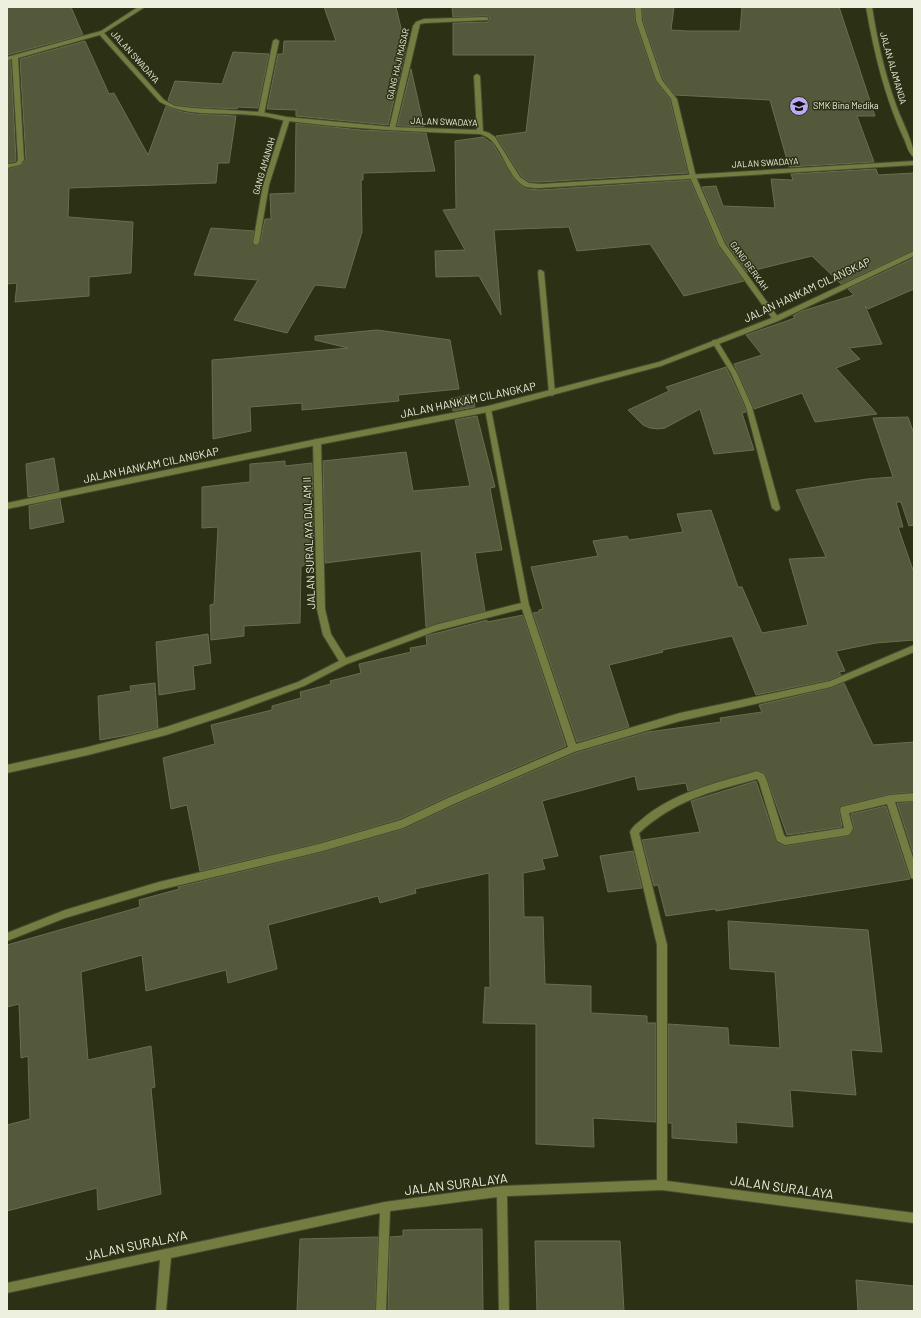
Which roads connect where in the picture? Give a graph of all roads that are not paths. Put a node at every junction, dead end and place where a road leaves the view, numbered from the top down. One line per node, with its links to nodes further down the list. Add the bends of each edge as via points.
1 (142, 7): 5 (street)
2 (638, 7): 17 (street, GANG BERKAH, via 639,21 659,80 674,99)
3 (869, 7): 14 (street, JALAN ALAMANDA, via 874,42 898,120)
4 (486, 19): 12 (street, GANG HAJI MASAR, via 418,23)
5 (101, 33): 7 (street); 10 (street, JALAN SWADAYA, via 162,101 173,107)
6 (276, 41): 10 (street)
7 (15, 57): 8 (street); 16 (street, via 21,160 18,164)
8 (7, 59)
9 (477, 76): 13 (street)
10 (261, 114): 11 (street, JALAN SWADAYA)
11 (287, 119): 12 (street, JALAN SWADAYA); 18 (street, GANG AMANAH, via 266,186)
12 (392, 129): 13 (street, JALAN SWADAYA)
13 (480, 132): 17 (street, JALAN SWADAYA, via 492,138 518,178 527,185)
14 (914, 154)
15 (914, 164): 17 (street, JALAN SWADAYA)
16 (7, 166)
17 (692, 177): 21 (street, GANG BERKAH, via 722,245)
18 (256, 243)
19 (914, 253): 21 (street, JALAN HANKAM CILANGKAP)
20 (542, 272): 23 (street)
21 (776, 319): 22 (street, JALAN HANKAM CILANGKAP)
22 (715, 342): 23 (street, JALAN HANKAM CILANGKAP, via 661,364); 27 (street, via 734,374 749,407)
23 (552, 392): 24 (street, JALAN HANKAM CILANGKAP)
24 (488, 409): 25 (street, JALAN HANKAM CILANGKAP); 28 (street)
25 (317, 442): 26 (street, JALAN HANKAM CILANGKAP); 30 (street, JALAN SURALAYA DALAM II, via 321,609 327,635)
26 (7, 506)
27 (776, 508)
28 (525, 606): 30 (street, via 435,628); 31 (street)
29 (914, 648): 31 (street, via 831,684 680,717)
30 (344, 662): 32 (street, via 301,684 174,729)
31 (573, 749): 36 (street, via 403,824 319,848 159,886 64,914)
32 (7, 769)
33 (914, 797): 34 (street)
34 (890, 799): 35 (street); 37 (street, via 844,810 849,829 846,832 785,841 780,838 763,781 757,775 688,795 669,804 634,832 662,945)
35 (914, 875)
36 (7, 937)
37 (662, 1185): 38 (street, JALAN SURALAYA); 40 (street, JALAN SURALAYA)
38 (502, 1191): 39 (street, JALAN SURALAYA); 45 (street)
39 (385, 1207): 41 (street, JALAN SURALAYA); 44 (street)
40 (914, 1218)
41 (166, 1253): 42 (street, JALAN SURALAYA); 43 (street)
42 (7, 1288)
43 (161, 1311)
44 (382, 1311)
45 (504, 1311)

